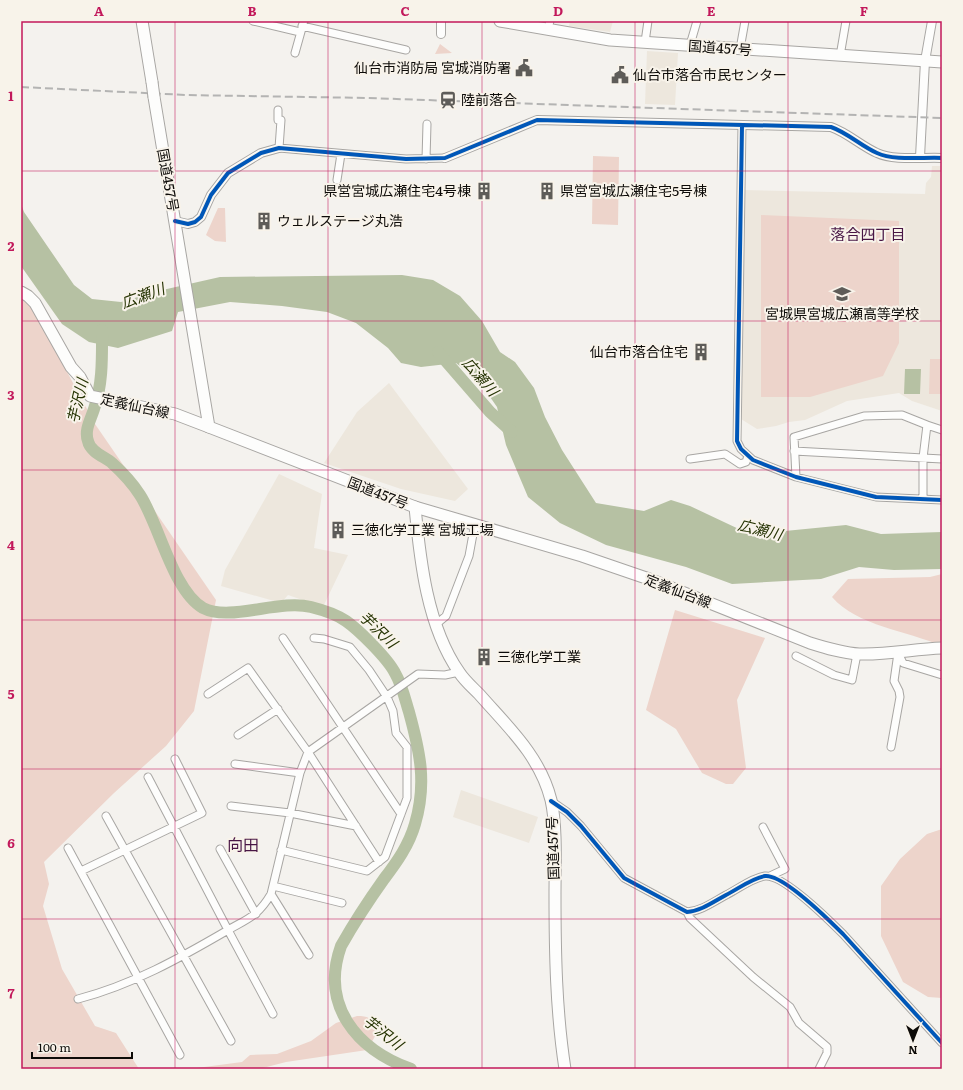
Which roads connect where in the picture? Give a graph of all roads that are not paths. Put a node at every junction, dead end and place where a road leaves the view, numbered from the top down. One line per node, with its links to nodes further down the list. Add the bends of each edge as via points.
1 (142, 21): 31 (main road, 国道457号, bridge)
2 (253, 21): 11 (street)
3 (441, 21): 12 (street)
4 (500, 21): 10 (main road, 国道457号)
5 (648, 21): 13 (street)
6 (698, 21): 14 (street)
7 (745, 21): 15 (street)
8 (846, 21): 18 (street)
9 (932, 21): 19 (street)
10 (549, 25): 13 (main road, 国道457号, via 610,40)
11 (302, 26): 16 (street); 17 (street)
12 (441, 34)
13 (645, 42): 14 (main road, 国道457号)
14 (690, 45): 15 (main road, 国道457号)
15 (740, 49): 18 (main road, 国道457号)
16 (406, 50)
17 (295, 53)
18 (840, 56): 19 (main road, 国道457号)
19 (925, 61): 20 (main road, 国道457号); 26 (street)
20 (942, 62)
21 (278, 110): 24 (street, via 278,120 281,120)
22 (427, 124): 29 (street)
23 (742, 126): 26 (street, via 831,127 841,130 877,153 888,157); 27 (street, via 537,120); 37 (street, via 736,432 737,441)
24 (279, 148): 25 (street); 31 (street, via 240,163 211,194 201,217 195,222 188,224)
25 (341, 154): 29 (street); 30 (street)
26 (920, 157): 28 (street)
27 (445, 158): 29 (street)
28 (942, 158)
29 (426, 159)
30 (337, 180)
31 (176, 221): 34 (main road, 国道457号)
32 (21, 292): 34 (main road, 定義仙台線, via 35,303 90,396 175,414)
33 (928, 425): 35 (street); 36 (street, via 902,415 864,416 794,437); 38 (street)
34 (209, 427): 44 (main road, 国道457号)
35 (942, 430)
36 (794, 451): 38 (street); 41 (street)
37 (748, 456): 39 (street, via 746,462 740,464 725,454); 41 (street)
38 (923, 458): 40 (street); 42 (street)
39 (690, 459)
40 (942, 459)
41 (796, 477): 42 (street, via 876,496)
42 (923, 499): 43 (street)
43 (942, 500)
44 (415, 506): 45 (main road, 定義仙台線); 46 (main road, 国道457号)
45 (474, 523): 46 (street, via 469,556 446,616); 51 (main road, 定義仙台線, via 652,580 810,643)
46 (435, 625): 53 (main road, 国道457号)
47 (283, 638): 58 (street)
48 (314, 638): 56 (street, via 350,647)
49 (942, 648): 50 (main road, 定義仙台線)
50 (898, 653): 51 (main road, 定義仙台線); 54 (street, via 903,663); 60 (street, via 894,680 900,697)
51 (857, 654): 52 (street, via 852,680 834,675)
52 (796, 656)
53 (459, 672): 56 (street, via 445,675 418,674); 66 (main road, 国道457号, via 525,745 540,769)
54 (942, 675)
55 (208, 694): 57 (street, via 248,668)
56 (388, 695): 58 (street); 69 (street, via 396,733 407,747 407,798)
57 (278, 709): 59 (street); 61 (street)
58 (342, 728): 61 (street); 69 (street)
59 (238, 735)
60 (890, 747)
61 (308, 752): 64 (street); 71 (street)
62 (175, 759): 72 (street, via 202,813)
63 (235, 764): 64 (street)
64 (300, 773): 68 (street)
65 (148, 777): 72 (street)
66 (551, 801): 84 (street, via 581,826 624,878); 95 (main road, 国道457号, via 559,1033)
67 (230, 806): 68 (street)
68 (290, 813): 71 (street); 77 (street)
69 (401, 814): 78 (street, via 385,857)
70 (106, 816): 75 (street)
71 (356, 826): 78 (street)
72 (174, 827): 75 (street); 86 (street)
73 (763, 827): 80 (street, via 785,869)
74 (68, 848): 79 (street)
75 (124, 849): 79 (street); 88 (street)
76 (220, 849): 85 (street)
77 (281, 850): 78 (street, via 367,871); 81 (street)
78 (378, 862)
79 (81, 871): 89 (street)
80 (770, 876): 84 (street, via 758,878 698,911); 93 (street, via 782,881 826,917)
81 (274, 886): 82 (street); 83 (street)
82 (271, 894): 85 (street); 87 (street)
83 (342, 902)
84 (687, 912): 96 (street, via 690,918 753,977 790,1007 799,1023 827,1047 827,1053)
85 (256, 914): 86 (street)
86 (228, 930): 88 (street); 91 (street)
87 (309, 955)
88 (183, 956): 89 (street); 92 (street)
89 (139, 978): 90 (street); 94 (street)
90 (78, 999)
91 (273, 1014)
92 (231, 1041)
93 (942, 1043)
94 (180, 1055)
95 (565, 1069)
96 (819, 1069)

